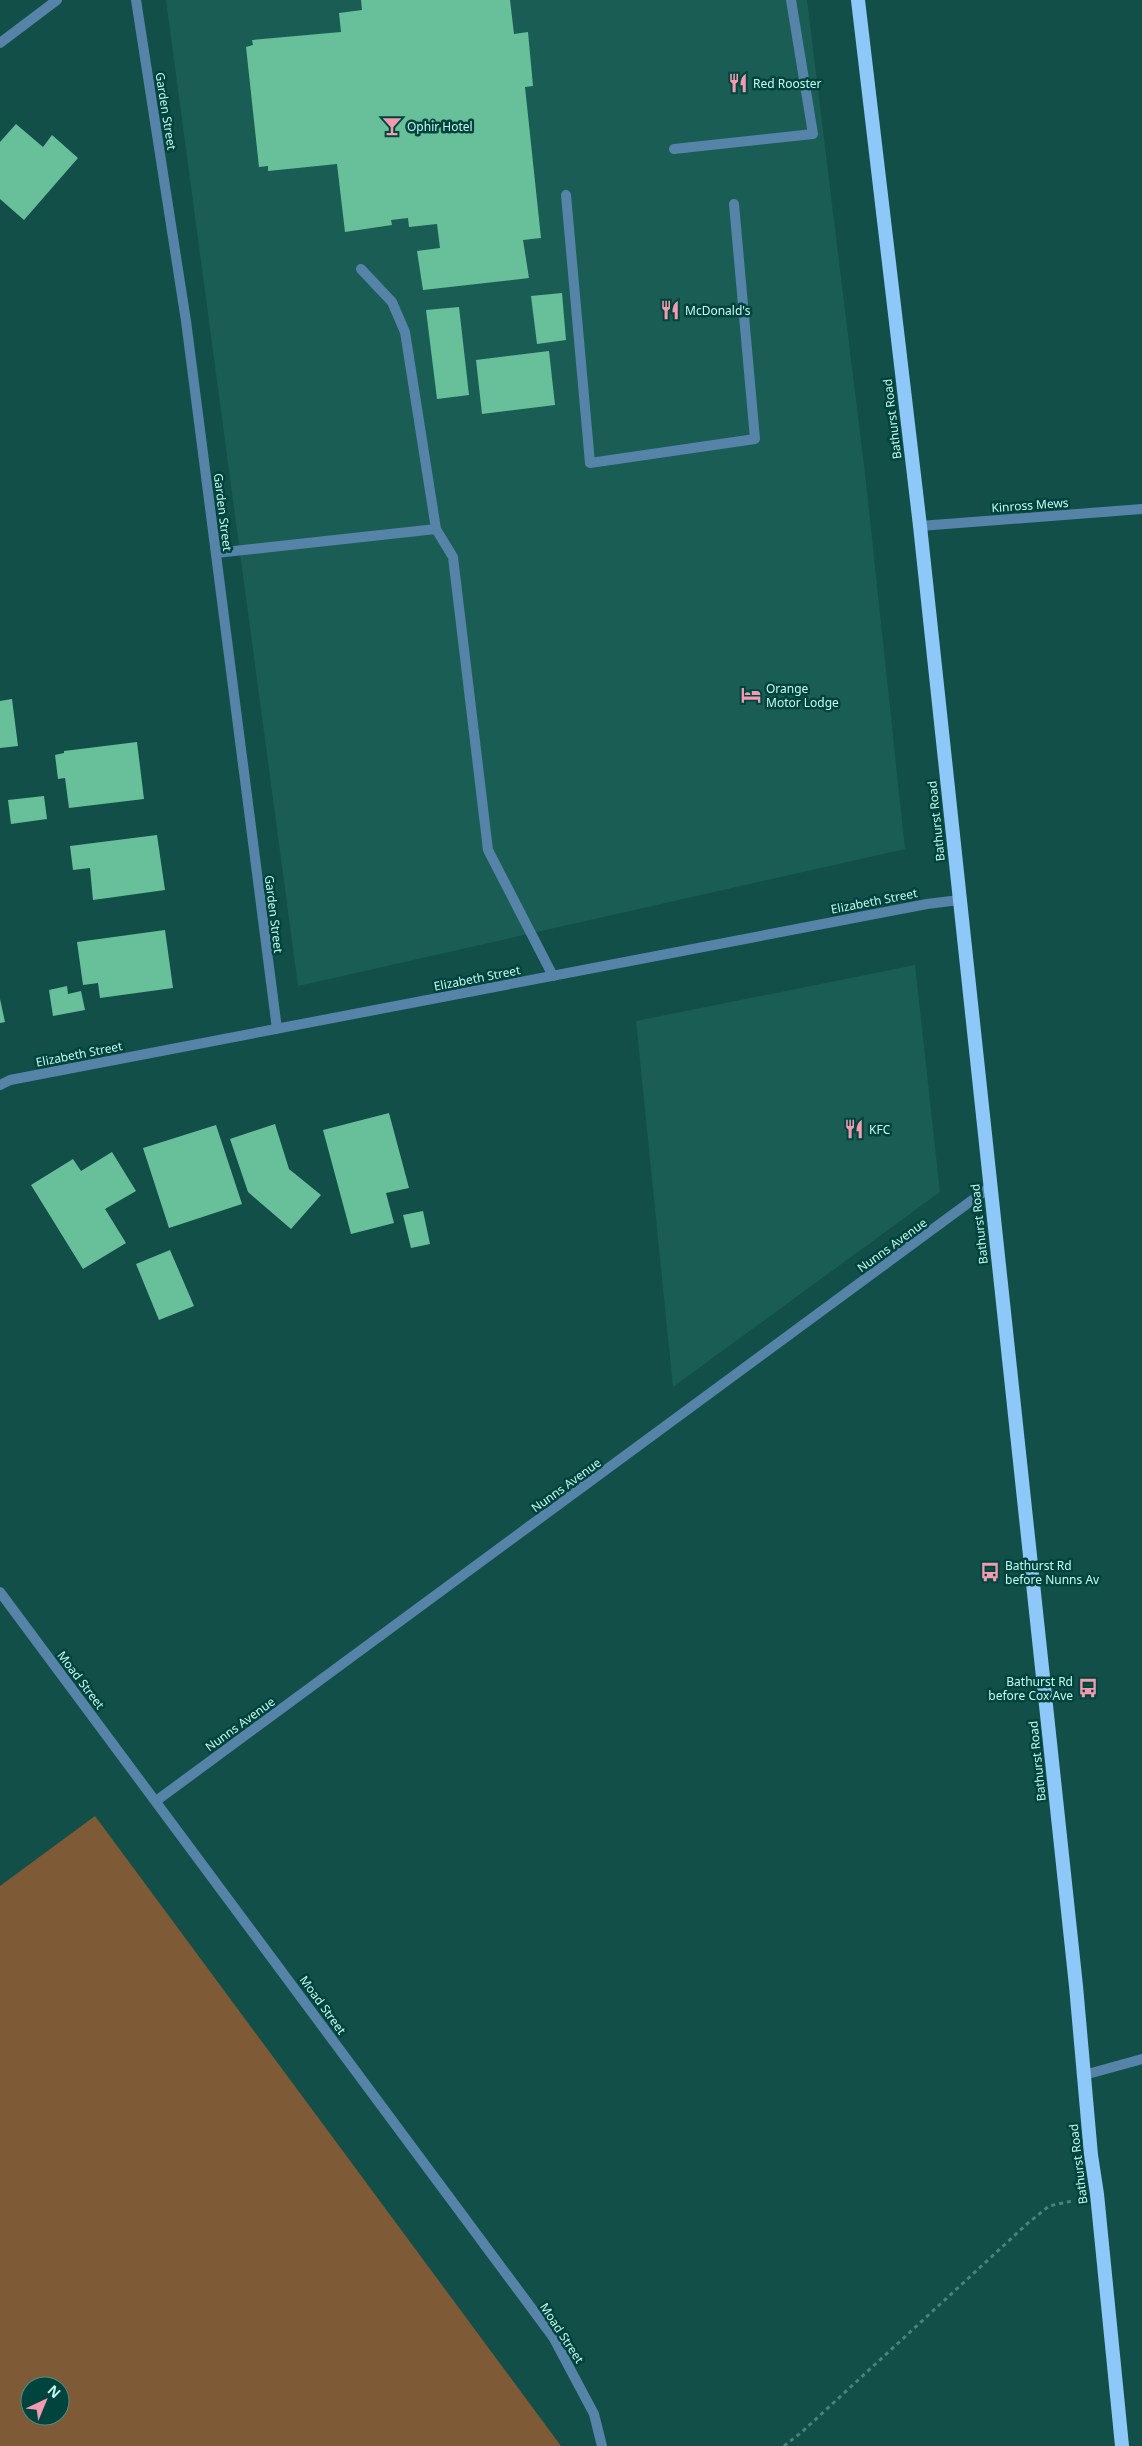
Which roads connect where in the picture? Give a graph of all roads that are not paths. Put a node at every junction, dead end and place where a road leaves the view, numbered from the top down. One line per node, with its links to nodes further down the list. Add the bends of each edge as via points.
1 (57, 0): 5 (street)
2 (136, 0): 13 (street, Garden Street, via 186,321)
3 (791, 0): 6 (street, via 813,134)
4 (858, 0): 11 (highway, Bathurst Road)
5 (0, 43)
6 (674, 149)
7 (566, 195): 8 (street, via 590,463 755,439)
8 (734, 204)
9 (361, 269): 12 (street, via 392,302 405,332)
10 (1142, 509): 11 (street, Kinross Mews)
11 (920, 526): 14 (highway, Bathurst Road)
12 (436, 529): 13 (street); 15 (street, via 453,557 488,850)
13 (216, 553): 16 (street, Garden Street)
14 (959, 900): 15 (street, Elizabeth Street); 18 (highway, Bathurst Road)
15 (553, 976): 16 (street, Elizabeth Street)
16 (277, 1029): 17 (street, Elizabeth Street, via 10,1080)
17 (0, 1085)
18 (990, 1187): 20 (street, Nunns Avenue); 22 (highway, Bathurst Road)
19 (0, 1592): 20 (street, Moad Street)
20 (156, 1801): 23 (street, Moad Street, via 552,2337 594,2414)
21 (1142, 2059): 22 (street)
22 (1084, 2076): 24 (highway, Bathurst Road)
23 (602, 2446)
24 (1122, 2446)

